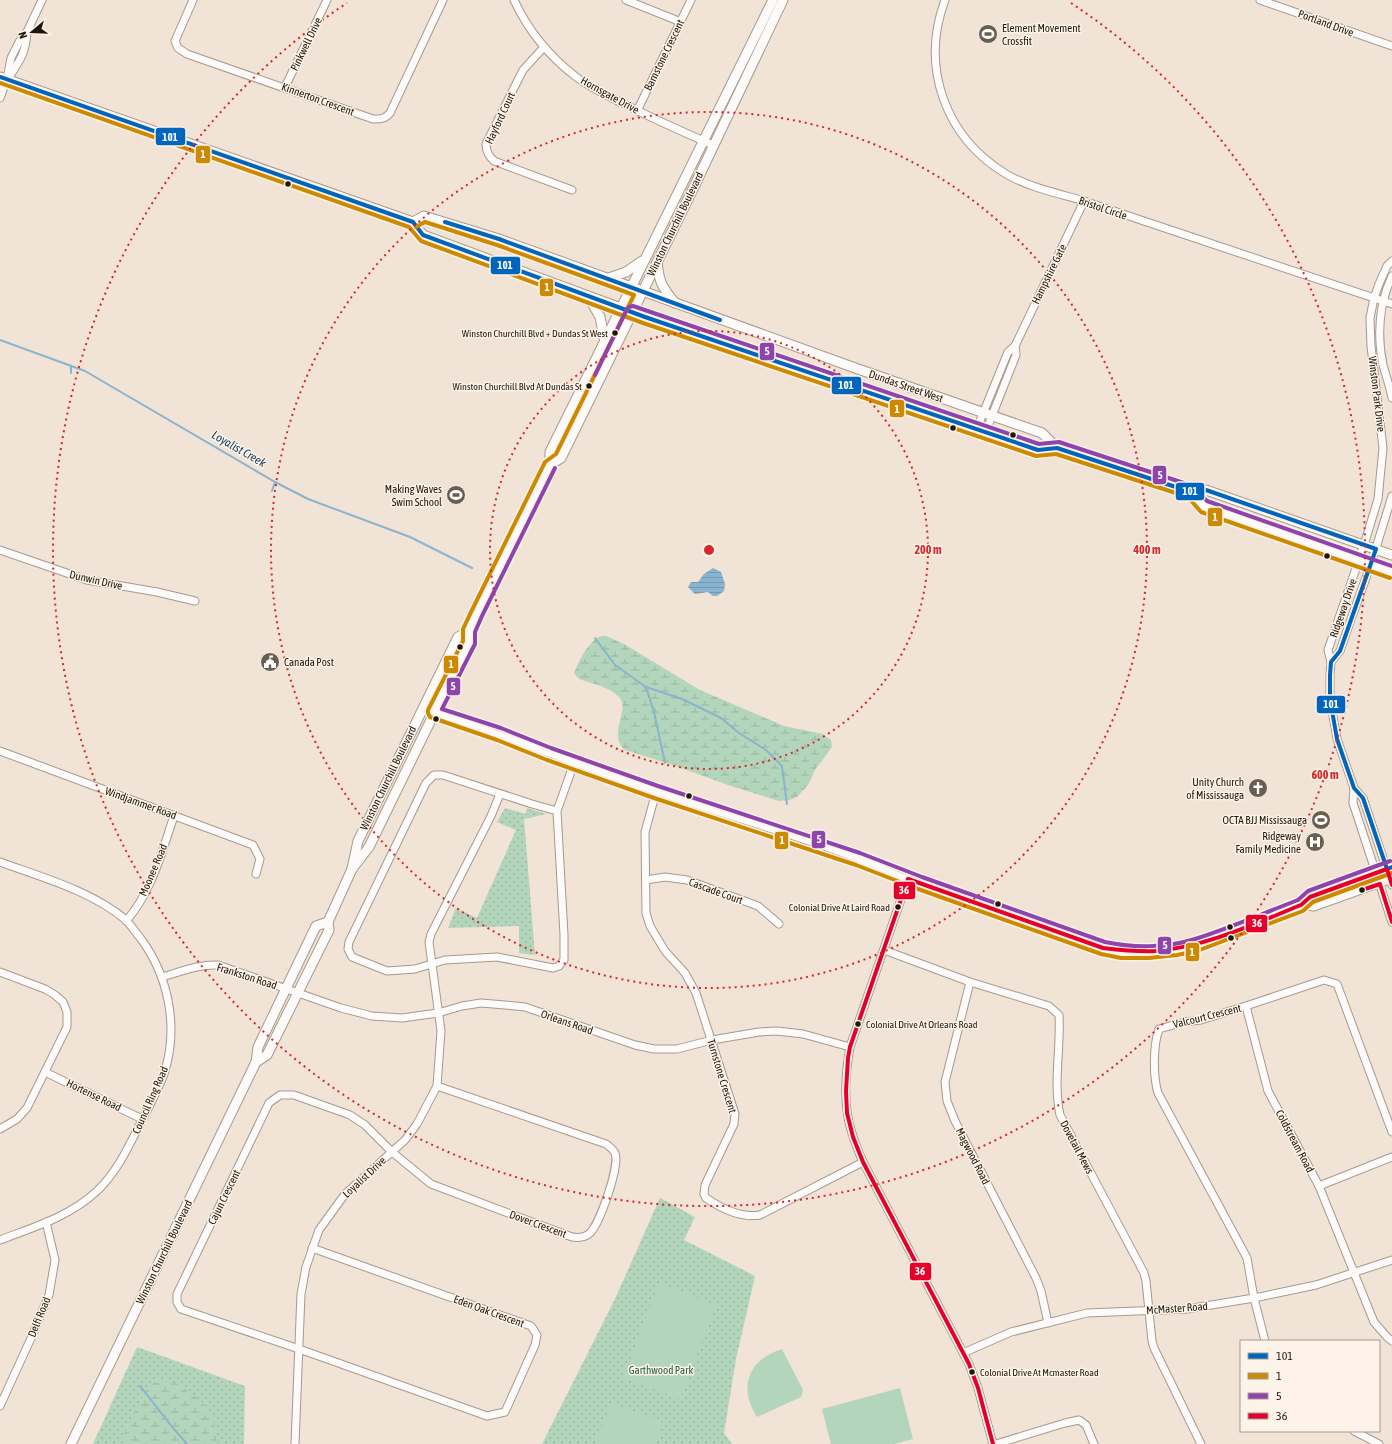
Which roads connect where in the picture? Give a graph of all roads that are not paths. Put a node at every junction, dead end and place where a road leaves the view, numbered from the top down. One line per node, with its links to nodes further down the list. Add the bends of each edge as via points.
1 (42, 0): 15 (street)
2 (193, 0): 16 (street, Kinnerton Crescent, via 174,41 178,48 187,54)
3 (327, 0): 16 (street, Pinkwell Drive)
4 (443, 0): 16 (street, Kinnerton Crescent, via 390,113 385,118 373,119)
5 (514, 0): 14 (street, Hornsgate Drive)
6 (626, 0): 12 (street)
7 (691, 0): 12 (street, Barnstone Crescent)
8 (772, 0): 19 (main road, Winston Churchill Boulevard)
9 (783, 0): 20 (main road, Winston Churchill Boulevard)
10 (945, 0): 22 (street, Bristol Circle, via 939,15 934,48 935,60 940,88 958,129 985,160 1008,175 1041,189)
11 (1260, 0): 13 (street, Portland Drive)
12 (681, 22): 18 (street, Barnstone Crescent)
13 (1392, 46)
14 (544, 47): 18 (street, Hornsgate Drive, via 594,89); 21 (street, Hayford Court, via 522,70 486,148 494,161)
15 (3, 78): 17 (street); 23 (main road, Dundas Street West)
16 (285, 88)
17 (0, 98)
18 (637, 111): 19 (street, Hornsgate Drive)
19 (703, 141): 20 (street, Hornsgate Drive); 24 (main road, Winston Churchill Boulevard)
20 (714, 146): 26 (main road, Winston Churchill Boulevard)
21 (572, 190)
22 (1084, 201): 32 (street, Bristol Circle); 40 (street, Hampshire Gate, via 1016,346 1016,355)
23 (413, 222): 28 (main road, Dundas Street West, via 424,216 499,239); 31 (main road, Dundas Street West, via 422,235)
24 (646, 258): 28 (main road, via 620,275); 29 (main road, Winston Churchill Boulevard)
25 (1392, 261): 32 (street, Winston Park Drive, via 1387,266)
26 (657, 262): 30 (main road, Winston Churchill Boulevard); 34 (main road, via 661,284)
27 (1392, 276): 33 (street, Winston Park Drive)
28 (606, 279): 29 (main road, Dundas Street West)
29 (631, 287): 30 (main road, Dundas Street West); 36 (main road, Winston Churchill Boulevard)
30 (642, 292): 34 (main road, Dundas Street West); 37 (main road, Winston Churchill Boulevard)
31 (588, 296): 36 (main road, Dundas Street West); 38 (main road, via 600,317)
32 (1374, 298): 33 (street, Bristol Circle); 48 (street, Winston Park Drive, via 1370,334 1383,448 1378,498)
33 (1383, 301): 35 (street, Bristol Circle); 39 (street, Winston Park Drive, via 1380,344)
34 (676, 304): 40 (main road, Dundas Street West)
35 (1392, 304)
36 (621, 308): 37 (main road, Dundas Street West); 38 (main road, Winston Churchill Boulevard)
37 (632, 312): 41 (main road, Dundas Street West); 44 (main road, Winston Churchill Boulevard, via 561,458)
38 (605, 342): 44 (main road, Winston Churchill Boulevard, via 550,452)
39 (1392, 398)
40 (988, 414): 41 (street, Hampshire Gate); 42 (street, Hampshire Gate); 43 (main road, Dundas Street West, via 1042,433)
41 (977, 428): 42 (main road, Dundas Street West)
42 (986, 431): 43 (main road, Dundas Street West, via 1038,450)
43 (1057, 448): 45 (main road, Dundas Street West)
44 (550, 465): 53 (main road, Winston Churchill Boulevard)
45 (1192, 492): 48 (main road, Dundas Street West, via 1206,490); 48 (main road, Dundas Street West, via 1203,506)
46 (1392, 496): 50 (street)
47 (0, 550): 52 (street, Dunwin Drive, via 87,580)
48 (1361, 553): 50 (main road, Dundas Street West); 50 (main road, Dundas Street West); 54 (street, Ridgeway Drive, via 1328,650)
49 (1392, 555): 50 (main road, Dundas Street West)
50 (1373, 557): 51 (main road, Dundas Street West); 54 (street, Ridgeway Drive, via 1340,652)
51 (1392, 572)
52 (195, 601)
53 (469, 631): 55 (main road, Winston Churchill Boulevard, via 458,637); 56 (main road, Winston Churchill Boulevard, via 469,642)
54 (1331, 662): 59 (street, Ridgeway Drive, via 1330,699 1337,739)
55 (422, 708): 56 (street); 66 (main road, Winston Churchill Boulevard, via 358,841)
56 (434, 712): 58 (street); 66 (main road, Winston Churchill Boulevard, via 369,847)
57 (0, 751): 63 (street, Windjammer Road)
58 (574, 763): 60 (street); 62 (street)
59 (1354, 788): 65 (street, Ridgeway Drive, via 1363,798); 67 (street, Ridgeway Drive, via 1353,803)
60 (656, 792): 69 (street, via 851,856); 70 (street, Turnstone Crescent, via 645,832)
61 (500, 794): 62 (street); 79 (street, Loyalist Drive, via 431,934 429,942); 79 (street, via 443,775 434,775 426,783 349,942 348,949 352,957 387,971 415,969)
62 (557, 811): 79 (street, via 564,935 562,963 553,968 497,957 445,960)
63 (174, 816): 68 (street, Windjammer Road, via 253,845 260,859); 74 (street, Moonee Road, via 156,868 136,910)
64 (0, 862): 74 (street, Council Ring Road, via 82,893)
65 (1390, 868): 67 (street); 71 (street, Ridgeway Drive)
66 (352, 869): 75 (main road, Winston Churchill Boulevard)
67 (1376, 873): 72 (street, Ridgeway Drive); 73 (street, via 1310,897)
68 (256, 874)
69 (908, 879): 73 (street, via 1103,948 1122,952 1149,952 1196,945); 78 (street)
70 (646, 880): 77 (street, Cascade Court, via 666,877 687,880 758,906); 87 (street, Turnstone Crescent, via 646,912 650,926 665,951 685,973 696,993)
71 (1391, 882): 72 (street)
72 (1380, 884): 73 (street, via 1314,908); 76 (street, Ridgeway Drive)
73 (1301, 905)
74 (126, 921): 81 (street, Council Ring Road, via 147,947)
75 (328, 922): 83 (main road, Winston Churchill Boulevard, via 316,926); 84 (main road, Winston Churchill Boulevard, via 329,930)
76 (1392, 922)
77 (779, 924)
78 (884, 950): 82 (street, Dovetail Mews); 88 (street)
79 (433, 964): 86 (street, Loyalist Drive)
80 (0, 972): 90 (street, via 45,989 63,1002 67,1012 67,1027)
81 (162, 977): 83 (street, Frankston Road, via 198,967 218,965); 92 (street, Council Ring Road, via 171,1018 170,1046 164,1074)
82 (970, 982): 105 (street, Dovetail Mews, via 1050,1006 1059,1015 1057,1092 1060,1115 1140,1266 1146,1281); 106 (street, Magwood Road, via 945,1082 947,1101 1036,1278)
83 (286, 988): 84 (street, Orleans Road); 89 (main road, Winston Churchill Boulevard, via 258,1047)
84 (298, 993): 86 (street, Orleans Road, via 372,1016 402,1018); 89 (main road, Winston Churchill Boulevard, via 267,1055)
85 (1246, 1006): 94 (street, Valcourt Crescent, via 1324,980 1337,984); 98 (street, Coldstream Road, via 1268,1091); 104 (street, Valcourt Crescent, via 1201,1020 1159,1029 1156,1037 1155,1074 1158,1093 1247,1258)
86 (438, 1013): 87 (street, Orleans Road, via 475,1004 525,1007 635,1045 654,1049 677,1049); 91 (street, Loyalist Drive, via 441,1031)
87 (712, 1040): 88 (street, Orleans Road, via 777,1031 803,1034); 97 (street, Turnstone Crescent, via 735,1118 732,1130 705,1185 706,1198 739,1215 760,1215)
88 (850, 1047): 97 (street, via 846,1085 848,1110 851,1132)
89 (256, 1062): 113 (main road, Winston Churchill Boulevard)
90 (45, 1072): 92 (street, Hortense Road); 93 (street, via 27,1108 17,1119)
91 (436, 1086): 95 (street, Loyalist Drive, via 417,1124); 95 (street, Dover Crescent, via 612,1148 615,1154 614,1173 593,1229 581,1238 572,1237 431,1184)
92 (142, 1119): 99 (street, Council Ring Road, via 123,1158 104,1184 80,1205)
93 (0, 1129)
94 (1392, 1132)
95 (392, 1152): 101 (street, Loyalist Drive, via 345,1194 319,1230); 109 (street, Cajun Crescent, via 365,1125 350,1115 294,1095 280,1094 269,1103 177,1294 177,1302 181,1309)
96 (1392, 1157): 98 (street)
97 (863, 1162): 110 (street)
98 (1319, 1186): 103 (street, Coldstream Road)
99 (46, 1222): 100 (street, Council Ring Road); 111 (street, Delfi Road, via 55,1260 49,1295)
100 (0, 1240)
101 (312, 1248): 109 (street, Loyalist Drive, via 301,1294); 109 (street, Eden Oak Crescent, via 522,1322 531,1326 536,1335 535,1345 505,1412 487,1416)
102 (1392, 1260): 103 (street, McMaster Road)
103 (1353, 1273): 104 (street, McMaster Road, via 1316,1285); 108 (street, Coldstream Road, via 1374,1322)
104 (1254, 1298): 105 (street, McMaster Road, via 1187,1309); 107 (street)
105 (1149, 1310): 106 (street, McMaster Road, via 1097,1312); 117 (street, Dovetail Mews, via 1154,1348)
106 (1048, 1323): 110 (street, McMaster Road, via 1011,1332)
107 (1265, 1340)
108 (1392, 1341)
109 (299, 1349): 114 (street, Loyalist Drive)
110 (964, 1353): 115 (street)
111 (0, 1406)
112 (1356, 1432): 118 (street)
113 (71, 1444)
114 (295, 1444)
115 (995, 1444): 116 (street, via 1079,1420 1086,1425)
116 (1094, 1444)
117 (1201, 1444)
118 (1379, 1444)

